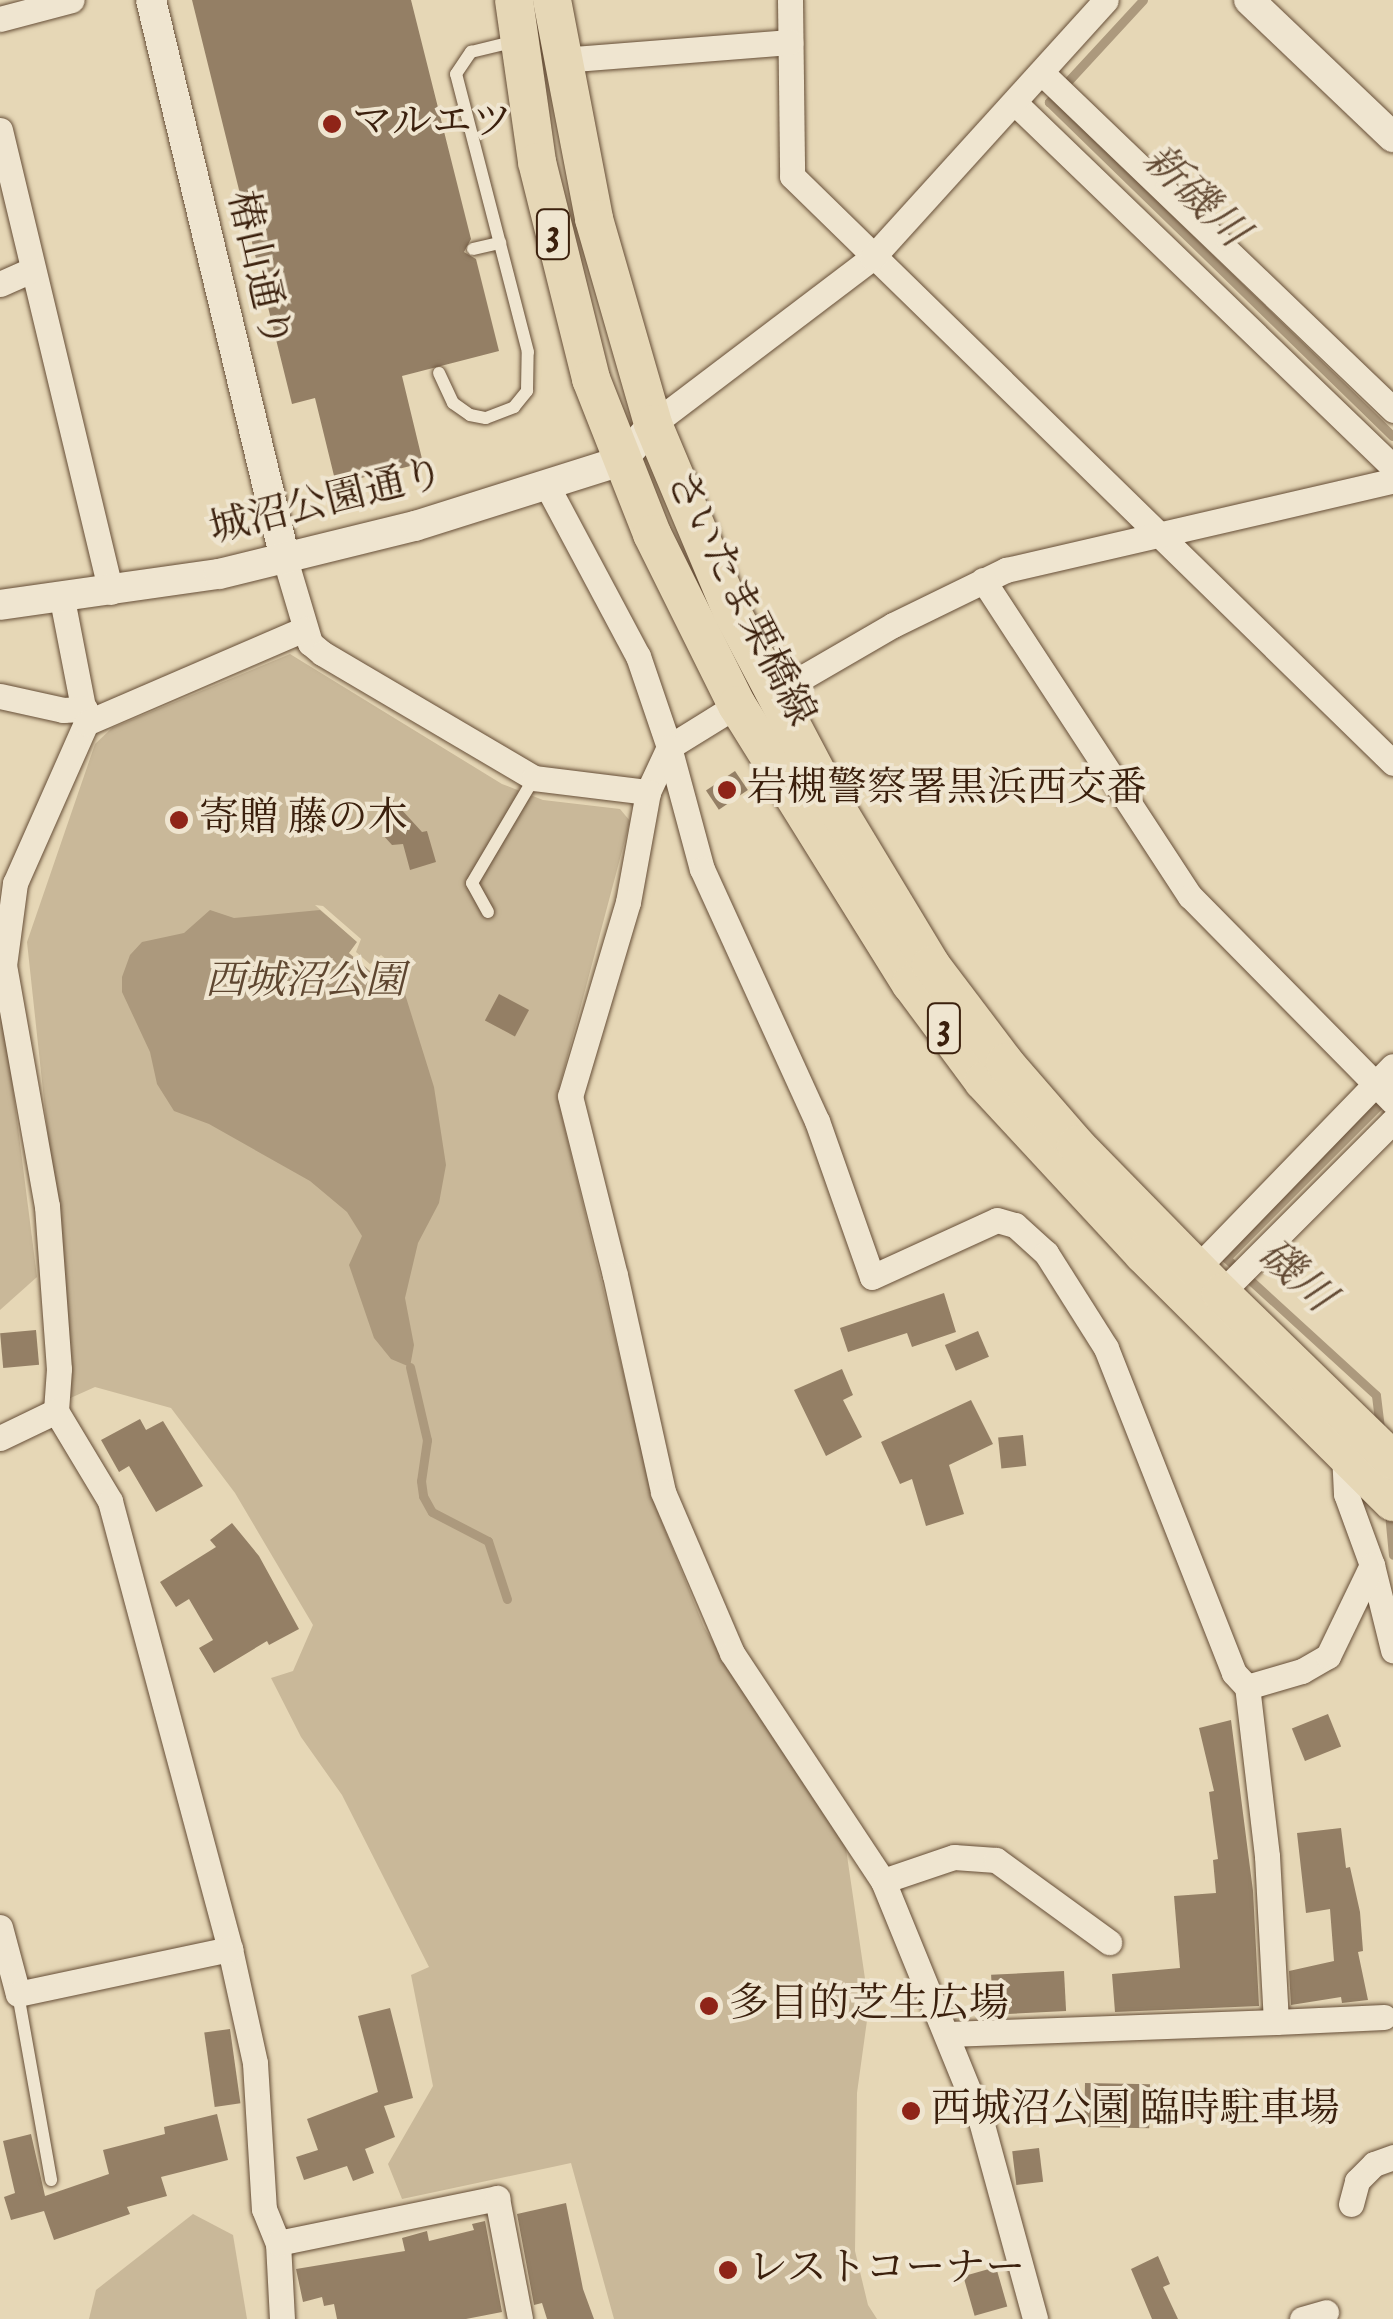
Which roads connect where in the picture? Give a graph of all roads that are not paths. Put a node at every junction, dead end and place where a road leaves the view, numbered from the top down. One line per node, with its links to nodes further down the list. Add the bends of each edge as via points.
1 (72, 0): 8 (street)
2 (151, 0): 29 (street, 椿山通り)
3 (514, 0): 9 (main road, さいたま栗橋線 / 3)
4 (552, 0): 11 (main road, さいたま栗橋線 / 3)
5 (790, 0): 10 (street)
6 (1106, 0): 12 (street)
7 (1249, 0): 15 (street)
8 (0, 19)
9 (519, 40): 16 (lane, via 471,52 456,74); 24 (main road, さいたま栗橋線 / 3, via 551,228)
10 (790, 42): 11 (street); 18 (street, via 792,176)
11 (561, 60): 23 (main road, さいたま栗橋線 / 3, via 594,219)
12 (1042, 73): 13 (street); 22 (street)
13 (1015, 103): 18 (street); 25 (street)
14 (0, 130): 19 (street)
15 (1393, 137)
16 (500, 243): 17 (lane); 21 (lane, via 528,352 527,391 514,407 486,418 470,415 454,403)
17 (473, 249)
18 (872, 258): 23 (street); 28 (street)
19 (32, 270): 20 (street); 31 (street)
20 (0, 284)
21 (438, 373)
22 (1393, 410)
23 (653, 424): 24 (street); 35 (main road, さいたま栗橋線 / 3, via 688,516)
24 (621, 461): 27 (street, 城沼公園通り); 37 (main road, さいたま栗橋線 / 3)
25 (1393, 467)
26 (1393, 481): 28 (street)
27 (546, 484): 29 (street, 城沼公園通り); 39 (street, via 638,656)
28 (1159, 534): 30 (street); 40 (street)
29 (285, 559): 31 (street, 城沼公園通り); 34 (street)
30 (983, 580): 35 (street); 44 (street, via 1190,896)
31 (111, 592): 32 (street, 城沼公園通り)
32 (62, 598): 33 (street, 城沼公園通り); 38 (street)
33 (0, 606)
34 (304, 629): 38 (street); 41 (street, via 322,653)
35 (774, 694): 46 (main road, さいたま栗橋線 / 3, via 931,965 1076,1145)
36 (0, 696): 38 (street)
37 (737, 705): 39 (street); 49 (main road, さいたま栗橋線 / 3, via 874,927 982,1081 1143,1254)
38 (85, 716): 47 (street, via 15,883 4,965 47,1206 60,1368)
39 (669, 747): 42 (street); 54 (street, via 702,869 816,1121 872,1276 997,1220 1015,1225 1046,1252 1121,1380 1229,1661)
40 (1393, 763)
41 (534, 778): 42 (street); 43 (lane, via 472,884)
42 (648, 792): 55 (street, via 628,902 570,1096 663,1492 696,1579 732,1653)
43 (488, 912)
44 (1387, 1084): 46 (street)
45 (1393, 1121): 46 (street)
46 (1209, 1280): 50 (main road, さいたま栗橋線 / 3)
47 (56, 1411): 48 (street); 58 (street, via 110,1501)
48 (0, 1438)
49 (1344, 1453): 51 (main road, さいたま栗橋線 / 3); 52 (street, via 1346,1494)
50 (1393, 1460)
51 (1393, 1502)
52 (1372, 1565): 53 (street); 54 (street, via 1328,1656)
53 (1393, 1650)
54 (1247, 1687): 61 (street, via 1267,1856)
55 (883, 1881): 57 (street, via 954,1857 996,1860); 62 (street)
56 (0, 1927): 59 (street)
57 (1109, 1942)
58 (230, 1949): 59 (street); 66 (street, via 255,2063 264,2210)
59 (18, 1994): 64 (lane)
60 (1384, 2017): 61 (street)
61 (1276, 2022): 62 (street)
62 (948, 2034): 69 (street, via 981,2121)
63 (1393, 2158): 65 (street, via 1374,2164 1357,2181)
64 (51, 2180)
65 (1351, 2204)
66 (278, 2242): 67 (street); 68 (street, via 497,2198)
67 (282, 2319)
68 (520, 2319)
69 (1035, 2319)

